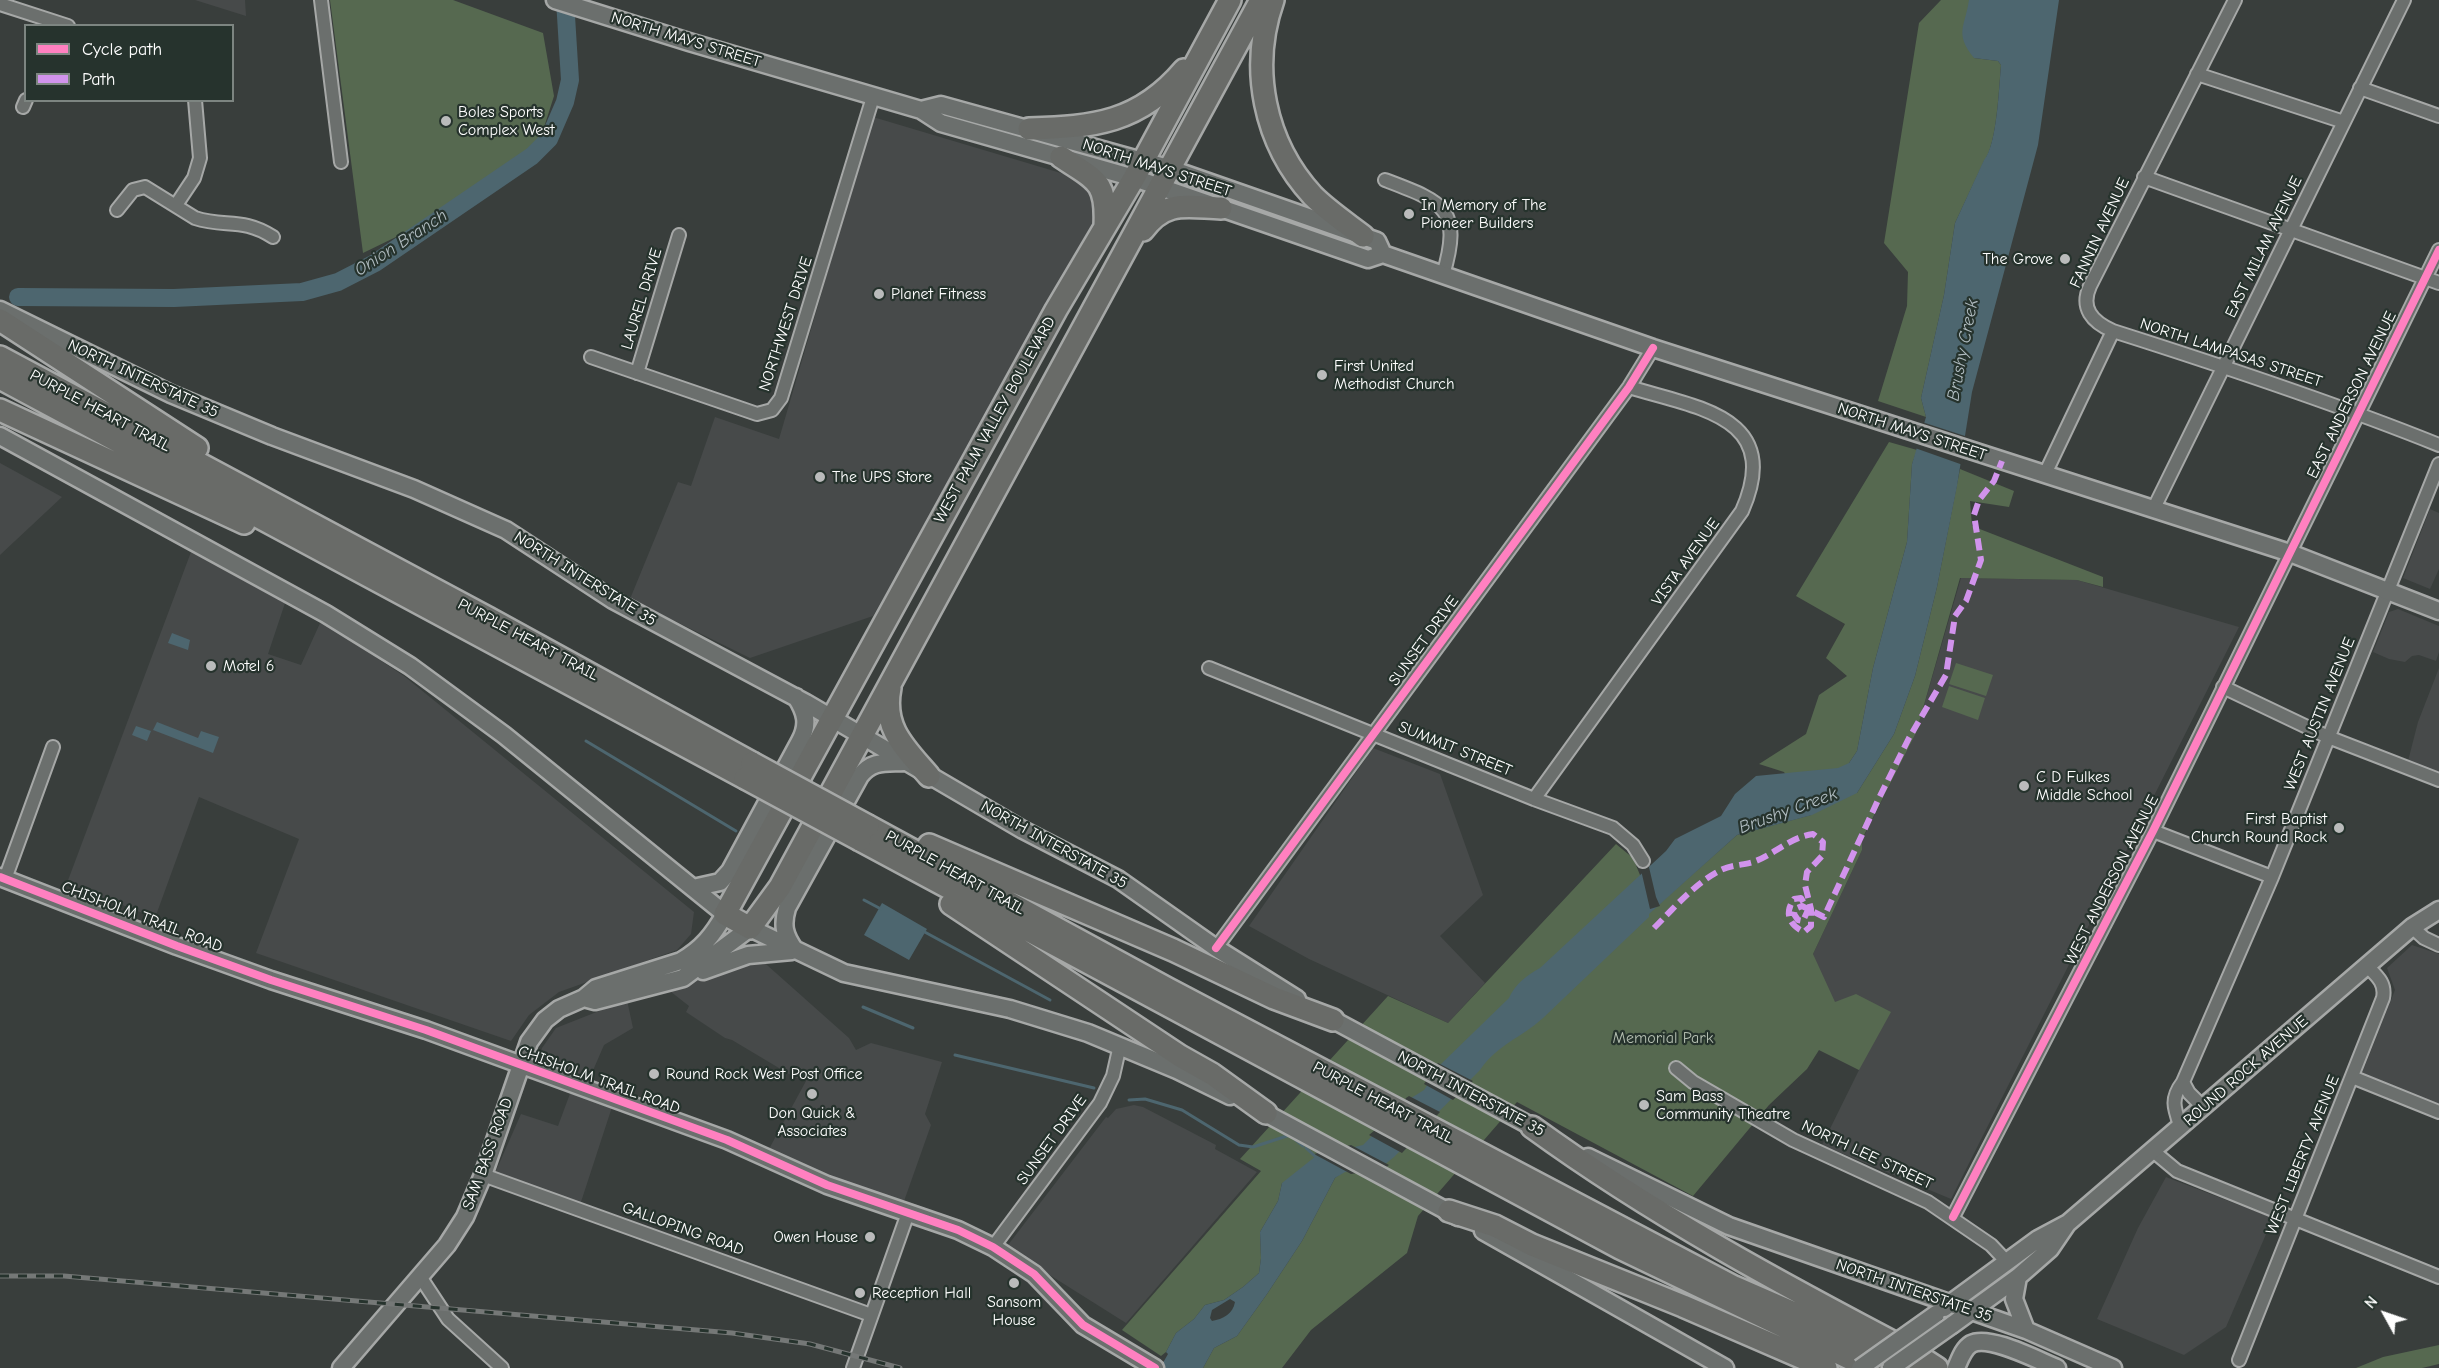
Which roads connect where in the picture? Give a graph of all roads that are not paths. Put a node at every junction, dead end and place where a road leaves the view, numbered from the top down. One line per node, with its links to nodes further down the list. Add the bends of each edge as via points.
1 (321, 0): 19 (street)
2 (555, 0): 12 (main road, NORTH MAYS STREET)
3 (1261, 0): 21 (highway, WEST PALM VALLEY BOULEVARD)
4 (1272, 0): 30 (highway, via 1260,62 1266,109 1277,142 1314,196)
5 (2235, 0): 10 (street, FANNIN AVENUE)
6 (2404, 0): 11 (street, EAST MILAM AVENUE)
7 (0, 4): 9 (street)
8 (1226, 6): 17 (highway, via 1177,77 1140,107 1098,124); 20 (highway, WEST PALM VALLEY BOULEVARD)
9 (50, 23)
10 (2197, 74): 16 (street); 22 (street, FANNIN AVENUE)
11 (2360, 88): 15 (street); 16 (street, EAST MILAM AVENUE)
12 (873, 97): 14 (main road, NORTH MAYS STREET); 45 (street, NORTHWEST DRIVE, via 777,405 757,414)
13 (195, 102): 24 (street, via 200,158 194,177)
14 (921, 110): 17 (main road, NORTH MAYS STREET, via 941,105); 18 (main road, NORTH MAYS STREET, via 941,123)
15 (2439, 116)
16 (2344, 122): 28 (street, EAST MILAM AVENUE)
17 (1029, 129): 20 (main road, NORTH MAYS STREET)
18 (1061, 157): 20 (main road, NORTH MAYS STREET); 27 (highway, via 1101,188)
19 (341, 162)
20 (1139, 170): 21 (main road, NORTH MAYS STREET); 27 (highway, WEST PALM VALLEY BOULEVARD)
21 (1163, 177): 25 (main road, NORTH MAYS STREET); 30 (main road, NORTH MAYS STREET); 34 (highway, WEST PALM VALLEY BOULEVARD)
22 (2144, 177): 28 (street); 40 (street, FANNIN AVENUE, via 2087,293 2089,314 2102,327)
23 (1385, 180): 35 (street, via 1421,194 1445,213 1452,240)
24 (176, 205): 26 (street, via 149,188 138,188); 31 (street, via 204,221 244,224)
25 (1221, 208): 33 (main road, NORTH MAYS STREET, via 1368,259); 34 (highway, via 1163,210 1151,219)
26 (117, 210)
27 (1105, 226): 47 (highway, WEST PALM VALLEY BOULEVARD)
28 (2289, 229): 36 (street); 44 (street, EAST MILAM AVENUE)
29 (679, 236): 45 (street, LAUREL DRIVE)
30 (1363, 236): 33 (main road, NORTH MAYS STREET, via 1377,241)
31 (273, 237)
32 (2439, 250): 36 (street, EAST ANDERSON AVENUE)
33 (1383, 254): 35 (main road, NORTH MAYS STREET)
34 (1123, 257): 53 (highway, WEST PALM VALLEY BOULEVARD)
35 (1443, 274): 41 (main road, NORTH MAYS STREET)
36 (2425, 277): 37 (street); 50 (street, EAST ANDERSON AVENUE)
37 (2439, 283)
38 (0, 310): 67 (main road, NORTH INTERSTATE 35, via 171,394 414,489 506,530 613,600)
39 (0, 320): 62 (highway, via 206,454 370,544)
40 (2113, 331): 44 (street, NORTH LAMPASAS STREET); 56 (street)
41 (1653, 348): 48 (street, SUNSET DRIVE); 56 (main road, NORTH MAYS STREET)
42 (0, 357): 62 (highway, PURPLE HEART TRAIL)
43 (591, 357): 45 (street, NORTHWEST DRIVE)
44 (2224, 366): 50 (street, NORTH LAMPASAS STREET); 58 (street, EAST MILAM AVENUE)
45 (637, 373)
46 (0, 378): 64 (highway, PURPLE HEART TRAIL)
47 (1016, 384): 51 (highway, WEST PALM VALLEY BOULEVARD); 53 (highway, via 1005,431)
48 (1629, 387): 69 (street, SUNSET DRIVE); 77 (street, VISTA AVENUE, via 1711,413 1734,425 1753,457 1753,483 1743,511)
49 (0, 410): 64 (highway, via 270,536 408,610)
50 (2359, 413): 54 (street, NORTH LAMPASAS STREET); 59 (street, EAST ANDERSON AVENUE)
51 (987, 435): 57 (highway, via 1000,449 1001,459); 68 (highway, WEST PALM VALLEY BOULEVARD)
52 (0, 436): 83 (main road, via 364,635 504,735)
53 (1022, 442): 57 (highway, WEST PALM VALLEY BOULEVARD)
54 (2439, 445)
55 (2439, 464): 60 (street, WEST AUSTIN AVENUE)
56 (2046, 474): 58 (main road, NORTH MAYS STREET)
57 (992, 495): 65 (highway, WEST PALM VALLEY BOULEVARD)
58 (2154, 508): 59 (main road, NORTH MAYS STREET)
59 (2290, 553): 60 (main road, NORTH MAYS STREET); 66 (street, WEST ANDERSON AVENUE)
60 (2389, 591): 61 (main road, NORTH MAYS STREET); 71 (street, WEST AUSTIN AVENUE)
61 (2439, 611)
62 (488, 618): 74 (highway, PURPLE HEART TRAIL)
63 (1209, 668): 69 (street, SUMMIT STREET)
64 (555, 676): 74 (highway, PURPLE HEART TRAIL)
65 (891, 680): 70 (highway); 75 (highway, via 887,706 892,727)
66 (2223, 687): 71 (street); 78 (street, WEST ANDERSON AVENUE)
67 (795, 697): 68 (main road, NORTH INTERSTATE 35); 83 (main road, via 805,715 801,741 730,871 720,882)
68 (832, 719): 70 (main road, NORTH INTERSTATE 35); 86 (highway, WEST PALM VALLEY BOULEVARD)
69 (1374, 734): 77 (street, SUMMIT STREET); 90 (street, SUNSET DRIVE)
70 (860, 736): 73 (main road, NORTH INTERSTATE 35); 88 (highway, via 780,887)
71 (2328, 737): 76 (street); 81 (street, WEST AUSTIN AVENUE)
72 (53, 747): 82 (street)
73 (904, 762): 75 (main road, NORTH INTERSTATE 35); 91 (main road, via 873,764 860,776 787,908 784,930)
74 (748, 771): 79 (highway, PURPLE HEART TRAIL, bridge)
75 (929, 776): 90 (main road, NORTH INTERSTATE 35, via 1118,879)
76 (2439, 780)
77 (1534, 800): 80 (street, SUMMIT STREET, via 1613,828 1633,845)
78 (2153, 831): 81 (street); 110 (street, WEST ANDERSON AVENUE)
79 (864, 833): 94 (highway, via 931,846); 102 (highway, via 908,878 1212,1074); 106 (highway, PURPLE HEART TRAIL)
80 (1643, 861)
81 (2272, 877): 99 (street, WEST AUSTIN AVENUE)
82 (3, 878): 96 (main road, CHISHOLM TRAIL ROAD, via 177,946 432,1032)
83 (693, 888): 86 (main road)
84 (2439, 897): 87 (main road, ROUND ROCK AVENUE)
85 (2439, 910): 87 (main road, ROUND ROCK AVENUE)
86 (725, 914): 88 (highway); 93 (main road, SAM BASS ROAD)
87 (2418, 922): 89 (street, via 2424,939); 92 (main road, ROUND ROCK AVENUE)
88 (750, 928): 91 (main road); 93 (main road, SAM BASS ROAD)
89 (2439, 945)
90 (1216, 948): 94 (main road, NORTH INTERSTATE 35)
91 (796, 951): 93 (main road); 95 (main road, via 844,973 1010,1009)
92 (2367, 966): 98 (street, WEST LIBERTY AVENUE, via 2385,990); 100 (main road, ROUND ROCK AVENUE)
93 (682, 969): 96 (main road, SAM BASS ROAD, via 596,1001 584,998 559,1009 529,1042)
94 (1338, 1023): 103 (main road, NORTH INTERSTATE 35)
95 (1120, 1045): 102 (main road); 113 (street, SUNSET DRIVE, via 1113,1076 1100,1103)
96 (520, 1066): 107 (main road, SAM BASS ROAD); 109 (main road, CHISHOLM TRAIL ROAD, via 727,1140 827,1185)
97 (1676, 1068): 110 (street, NORTH LEE STREET, via 1693,1082 1793,1140 1902,1188)
98 (2352, 1077): 101 (street); 111 (street, WEST LIBERTY AVENUE)
99 (2183, 1082): 100 (street); 104 (street, WEST AUSTIN AVENUE, via 2173,1103)
100 (2204, 1108): 104 (main road, ROUND ROCK AVENUE)
101 (2439, 1112)
102 (1270, 1116): 108 (main road)
103 (1528, 1125): 118 (main road, NORTH INTERSTATE 35, via 1729,1226); 133 (highway, via 1677,1224)
104 (2181, 1128): 105 (main road, ROUND ROCK AVENUE)
105 (2153, 1151): 111 (street, via 2176,1171); 112 (main road, ROUND ROCK AVENUE)
106 (1488, 1169): 130 (highway, PURPLE HEART TRAIL, via 1704,1290); 132 (highway, PURPLE HEART TRAIL, via 1734,1287)
107 (483, 1174): 115 (main road, SAM BASS ROAD, via 457,1231); 120 (street, GALLOPING ROAD)
108 (1449, 1212): 127 (main road); 128 (highway, via 1495,1226)
109 (908, 1213): 113 (main road, CHISHOLM TRAIL ROAD); 120 (street)
110 (1953, 1217): 114 (street, NORTH LEE STREET)
111 (2294, 1220): 116 (street); 122 (street, WEST LIBERTY AVENUE)
112 (2068, 1223): 114 (main road, ROUND ROCK AVENUE); 117 (main road, ROUND ROCK AVENUE, via 2050,1250)
113 (993, 1247): 126 (main road, CHISHOLM TRAIL ROAD, via 1034,1274 1099,1337)
114 (2007, 1262): 118 (main road, ROUND ROCK AVENUE)
115 (419, 1275): 123 (main road, SAM BASS ROAD); 124 (street, via 448,1319)
116 (2439, 1276)
117 (2018, 1277): 119 (main road, ROUND ROCK AVENUE); 121 (main road, via 2014,1299)
118 (1950, 1304): 119 (main road, NORTH INTERSTATE 35); 129 (main road, ROUND ROCK AVENUE, bridge)
119 (1971, 1311): 121 (main road, NORTH INTERSTATE 35); 131 (main road, ROUND ROCK AVENUE, bridge)
120 (871, 1316): 125 (street)
121 (2026, 1330): 136 (main road, NORTH INTERSTATE 35)
122 (2239, 1360)
123 (341, 1368)
124 (502, 1368)
125 (853, 1368)
126 (1155, 1368)
127 (1725, 1368)
128 (1826, 1368)
129 (1860, 1368)
130 (1870, 1368)
131 (1891, 1368)
132 (1920, 1368)
133 (1937, 1368)
134 (1956, 1368): 135 (main road, via 1963,1352 1983,1341)
135 (2057, 1368)
136 (2113, 1368)

